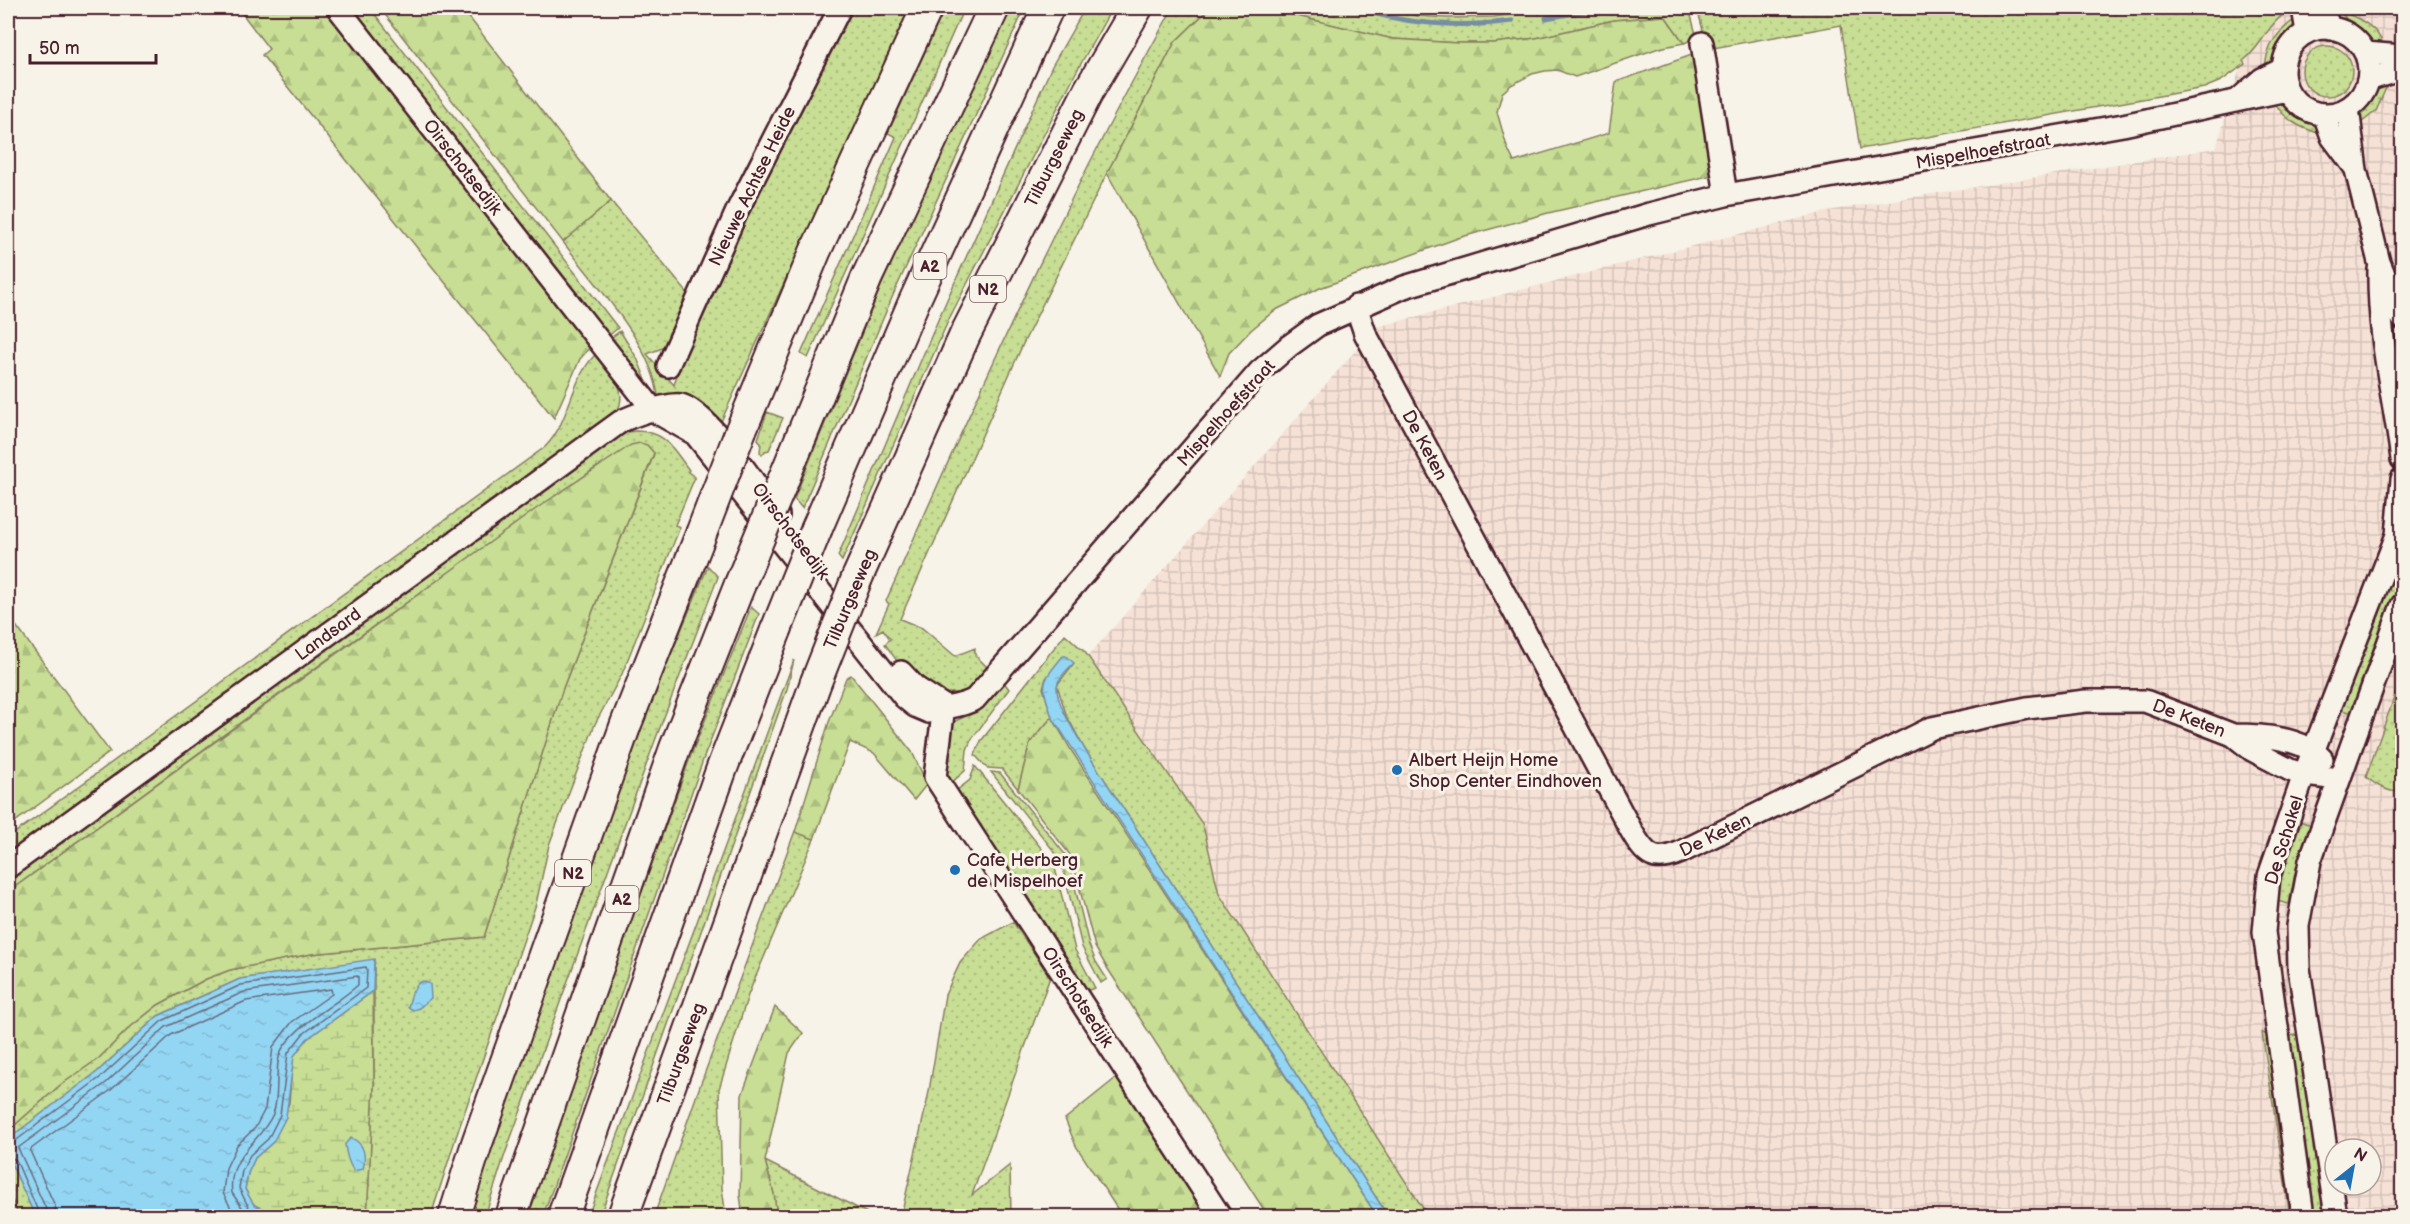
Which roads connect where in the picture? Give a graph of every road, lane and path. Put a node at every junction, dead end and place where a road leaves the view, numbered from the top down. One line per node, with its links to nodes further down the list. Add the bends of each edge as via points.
1 (338, 8): 27 (street, Oirschotsedijk)
2 (840, 8): 26 (street, Nieuwe Achtse Heide, via 738,209)
3 (927, 8): 37 (highway, N2, bridge, via 815,252 741,430 626,724)
4 (994, 8): 38 (highway, A2, bridge, via 867,277 740,584 675,748)
5 (1048, 8): 39 (highway, A2, bridge, via 913,304 776,630 718,779)
6 (1137, 8): 40 (highway, Tilburgseweg / N2, bridge, via 1089,90 965,335 857,578)
7 (2303, 8): 10 (street)
8 (2322, 8): 9 (street)
9 (2330, 28): 10 (street); 12 (street, via 2349,34)
10 (2307, 32): 14 (street, via 2290,46)
11 (1702, 43): 22 (street)
12 (2365, 53): 13 (street); 16 (street)
13 (2403, 56)
14 (2283, 69): 17 (street); 18 (street, Mispelhoefstraat, via 2262,79)
15 (2403, 69): 16 (street)
16 (2368, 80): 19 (street, via 2357,101)
17 (2287, 90): 18 (street, Mispelhoefstraat); 20 (street, via 2302,107)
18 (2239, 99): 22 (street, Mispelhoefstraat, via 2123,125)
19 (2348, 108): 20 (street); 21 (street)
20 (2324, 114): 21 (street, via 2332,137)
21 (2356, 170): 23 (street)
22 (1726, 195): 24 (street, Mispelhoefstraat, via 1404,286)
23 (2379, 262): 25 (street); 28 (street, via 2379,307 2387,373)
24 (1356, 306): 31 (street, Mispelhoefstraat, via 1318,325 1260,371 975,699 965,705); 32 (street, De Keten, via 1365,333 1632,832 1652,857 1666,859 1932,728 2027,708 2086,701 2145,701)
25 (2403, 318)
26 (668, 366)
27 (654, 411): 31 (street, Oirschotsedijk, via 668,404 681,405 713,430 885,654 915,687); 36 (street, Landsard, via 620,422)
28 (2403, 459)
29 (2403, 479): 33 (street, De Schakel, via 2397,535)
30 (2403, 605): 35 (street, De Schakel)
31 (944, 706): 41 (street, Oirschotsedijk, via 936,777)
32 (2233, 735): 33 (street, De Keten, via 2258,735); 34 (street, De Keten, via 2252,750)
33 (2314, 750): 34 (street, De Schakel); 35 (street)
34 (2304, 775): 35 (street, De Keten); 42 (street, De Schakel, via 2269,876 2264,932)
35 (2339, 779): 43 (street, De Schakel, via 2310,861 2298,926 2299,968)
36 (8, 867)
37 (454, 1216)
38 (511, 1216)
39 (563, 1216)
40 (623, 1216)
41 (1220, 1216)
42 (2303, 1216)
43 (2336, 1216)

